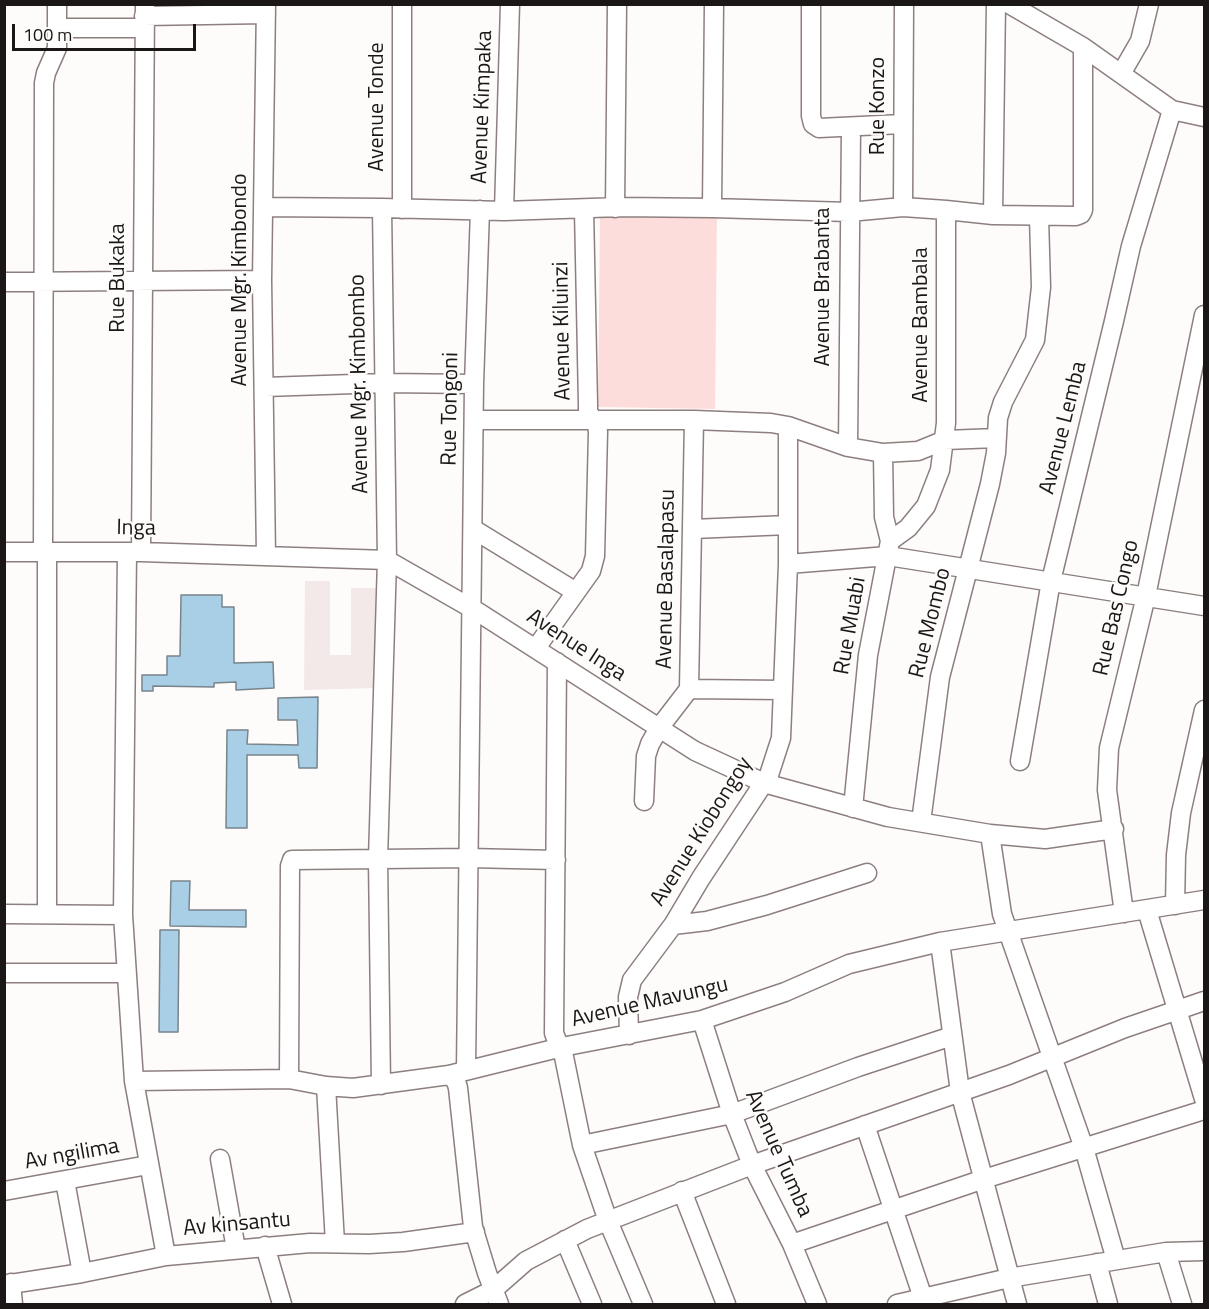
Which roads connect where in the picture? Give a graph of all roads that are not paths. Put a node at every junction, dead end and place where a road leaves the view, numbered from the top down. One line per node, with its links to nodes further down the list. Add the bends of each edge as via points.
1 (57, 4): 13 (street)
2 (402, 4): 25 (street, Avenue Tonde)
3 (510, 4): 29 (street, Avenue Kimpaka)
4 (617, 4): 23 (street)
5 (714, 4): 24 (street)
6 (811, 4): 19 (street, via 813,124 819,128)
7 (904, 4): 18 (street, Rue Konzo)
8 (996, 4): 31 (street)
9 (1009, 4): 14 (street)
10 (1149, 4): 15 (street, via 1140,40)
11 (266, 9): 12 (street); 20 (street, Avenue Mgr. Kimbondo)
12 (144, 16): 13 (street); 34 (street, Rue Bukaka)
13 (57, 28): 36 (street, via 57,48 44,83)
14 (1083, 47): 15 (street); 32 (street, via 1083,210 1076,216)
15 (1121, 74): 16 (street)
16 (1172, 110): 17 (street); 60 (street, Avenue Lemba, via 1131,246)
17 (1204, 117)
18 (902, 124): 19 (street); 21 (street, Rue Konzo)
19 (850, 128): 30 (street, Avenue Brabanta)
20 (264, 207): 22 (street); 33 (street, Avenue Mgr. Kimbondo)
21 (903, 207): 28 (street); 30 (street)
22 (382, 208): 25 (street); 38 (street, Avenue Mgr. Kimbombo)
23 (615, 208): 24 (street); 26 (street)
24 (712, 208): 30 (street)
25 (402, 209): 27 (street)
26 (584, 209): 29 (street); 41 (street, Avenue Kiluinzi, via 588,405)
27 (480, 210): 29 (street); 39 (street, Rue Tongoni)
28 (946, 210): 31 (street); 46 (street, Avenue Bambala)
29 (504, 211)
30 (849, 212): 47 (street, Avenue Brabanta)
31 (993, 215): 32 (street)
32 (1039, 217): 45 (street, Rue Mombo, via 1041,287 1035,340 1003,402)
33 (262, 280): 34 (street); 40 (street, Avenue Mgr. Kimbondo)
34 (143, 281): 36 (street); 54 (street, Rue Bukaka)
35 (4, 282): 36 (street)
36 (43, 282): 55 (street)
37 (1204, 315): 62 (street, Rue Bas Congo)
38 (384, 383): 39 (street); 40 (street); 57 (street, Avenue Mgr. Kimbombo)
39 (474, 384): 42 (street, Rue Tongoni)
40 (265, 387): 56 (street, Avenue Mgr. Kimbondo)
41 (592, 419): 42 (street); 43 (street); 61 (street, Avenue Kiluinzi, via 598,432 597,539 591,571)
42 (475, 420): 50 (street, Rue Tongoni)
43 (694, 420): 44 (street); 51 (street, Avenue Basalapasu)
44 (788, 426): 47 (street); 49 (street, Avenue Kiobongoy)
45 (997, 438): 46 (street); 59 (street, Rue Mombo)
46 (945, 440): 48 (street, via 918,451); 52 (street, Avenue Bambala, via 940,470 926,506)
47 (848, 447): 48 (street)
48 (883, 453): 52 (street, Rue Muabi, via 884,517)
49 (788, 525): 51 (street); 58 (street, Avenue Kiobongoy)
50 (473, 529): 61 (street); 64 (street, Rue Tongoni)
51 (693, 529): 67 (street, Avenue Basalapasu)
52 (889, 548): 58 (street); 59 (street); 74 (street, Rue Muabi, via 868,655)
53 (4, 552): 55 (street, Inga)
54 (134, 552): 55 (street, Inga); 56 (street, Inga); 88 (street, Rue Bukaka)
55 (45, 553): 87 (street)
56 (266, 556): 57 (street, Avenue Inga)
57 (387, 560): 64 (street, Avenue Inga); 79 (street, Avenue Mgr. Kimbombo)
58 (788, 564): 68 (street, Avenue Kiobongoy)
59 (970, 568): 60 (street); 75 (street, Rue Mombo, via 940,677)
60 (1051, 581): 62 (street); 71 (street, Avenue Lemba)
61 (576, 592): 65 (street, Avenue Kiluinzi)
62 (1146, 596): 63 (street); 76 (street, Rue Bas Congo, via 1109,748 1107,790)
63 (1204, 606)
64 (473, 609): 65 (street, Avenue Inga); 78 (street, Rue Tongoni)
65 (536, 648): 66 (street, Avenue Inga)
66 (556, 662): 70 (street, Avenue Inga); 80 (street)
67 (689, 689): 68 (street); 70 (street, Avenue Basalapasu)
68 (783, 690): 72 (street, Avenue Kiobongoy, via 781,738)
69 (1204, 710): 83 (street, via 1181,813)
70 (659, 728): 72 (street, Avenue Inga); 73 (street, Avenue Basalapasu, via 647,750)
71 (1020, 761)
72 (764, 783): 74 (street, Avenue Inga); 89 (street, Avenue Kiobongoy)
73 (644, 801)
74 (853, 808): 75 (street, Avenue Inga)
75 (921, 822): 77 (street, Avenue Inga)
76 (1114, 829): 77 (street, Avenue Inga, via 1045,839); 85 (street, Rue Bas Congo)
77 (990, 834): 90 (street)
78 (469, 858): 79 (street); 80 (street); 101 (street, Rue Tongoni)
79 (378, 859): 102 (street, via 292,860); 104 (street, Avenue Mgr. Kimbombo)
80 (556, 860): 99 (street, via 553,1020 554,1033)
81 (867, 873): 89 (street, via 767,905)
82 (1204, 900): 83 (street, Avenue Mavungu)
83 (1175, 905): 84 (street, Avenue Mavungu)
84 (1147, 910): 85 (street, Avenue Mavungu); 95 (street)
85 (1124, 913): 90 (street, Avenue Mavungu)
86 (4, 914): 87 (street)
87 (47, 914): 88 (street)
88 (123, 915): 93 (street, Rue Bukaka)
89 (673, 926): 97 (street, Avenue Kiobongoy, via 632,980 628,997)
90 (1007, 931): 91 (street, Avenue Mavungu); 100 (street)
91 (940, 942): 96 (street, Avenue Mavungu, via 849,964 785,992); 98 (street)
92 (4, 973): 93 (street)
93 (126, 973): 103 (street, Rue Bukaka)
94 (1204, 1001): 95 (street)
95 (1179, 1011): 100 (street, via 1125,1028); 107 (street)
96 (702, 1020): 97 (street, Avenue Mavungu); 109 (street, Avenue Tumba)
97 (629, 1035): 99 (street, Avenue Mavungu)
98 (952, 1036): 106 (street); 109 (street)
99 (562, 1047): 101 (street, Avenue Mavungu); 111 (street)
100 (1053, 1059): 106 (street); 112 (street)
101 (458, 1072): 104 (street, Avenue Mavungu); 123 (street)
102 (289, 1079): 103 (street, Avenue Mavungu); 105 (street, Avenue Mavungu)
103 (134, 1081): 114 (street, Rue Bukaka)
104 (381, 1085): 105 (street, Avenue Mavungu)
105 (326, 1086): 125 (street)
106 (960, 1092): 110 (street); 116 (street)
107 (1204, 1099)
108 (1204, 1110): 112 (street)
109 (732, 1114): 111 (street); 115 (street, Avenue Tumba)
110 (865, 1125): 115 (street); 121 (street)
111 (582, 1145): 122 (street)
112 (1084, 1148): 116 (street); 132 (street)
113 (220, 1159): 128 (street)
114 (148, 1165): 117 (street, Av ngilima); 131 (street, Rue Bukaka)
115 (752, 1165): 120 (street); 126 (street, Avenue Tumba)
116 (984, 1179): 121 (street); 135 (street)
117 (65, 1181): 119 (street, Av ngilima); 134 (street)
118 (4, 1183): 119 (street)
119 (5, 1191)
120 (682, 1191): 122 (street); 144 (street)
121 (894, 1211): 126 (street); 138 (street)
122 (608, 1221): 124 (street); 143 (street)
123 (475, 1233): 125 (street, Av kinsantu, via 369,1245); 137 (street)
124 (565, 1240): 137 (street, via 526,1261); 142 (street)
125 (335, 1243): 127 (street, Av kinsantu)
126 (792, 1244): 145 (street, Avenue Tumba)
127 (266, 1246): 128 (street, Av kinsantu); 140 (street)
128 (236, 1249): 131 (street, Av kinsantu)
129 (1204, 1251): 130 (street)
130 (1166, 1252): 132 (street); 149 (street)
131 (166, 1256): 134 (street, Av kinsantu)
132 (1116, 1260): 133 (street)
133 (1097, 1263): 135 (street); 148 (street)
134 (82, 1273): 136 (street, Av kinsantu)
135 (1009, 1278): 138 (street); 147 (street)
136 (8, 1284): 139 (street)
137 (496, 1298): 141 (street)
138 (924, 1302): 146 (street)
139 (13, 1305)
140 (282, 1305)
141 (465, 1305)
142 (592, 1305)
143 (643, 1305)
144 (726, 1305)
145 (817, 1305)
146 (897, 1305)
147 (1017, 1305)
148 (1108, 1305)
149 (1182, 1305)

